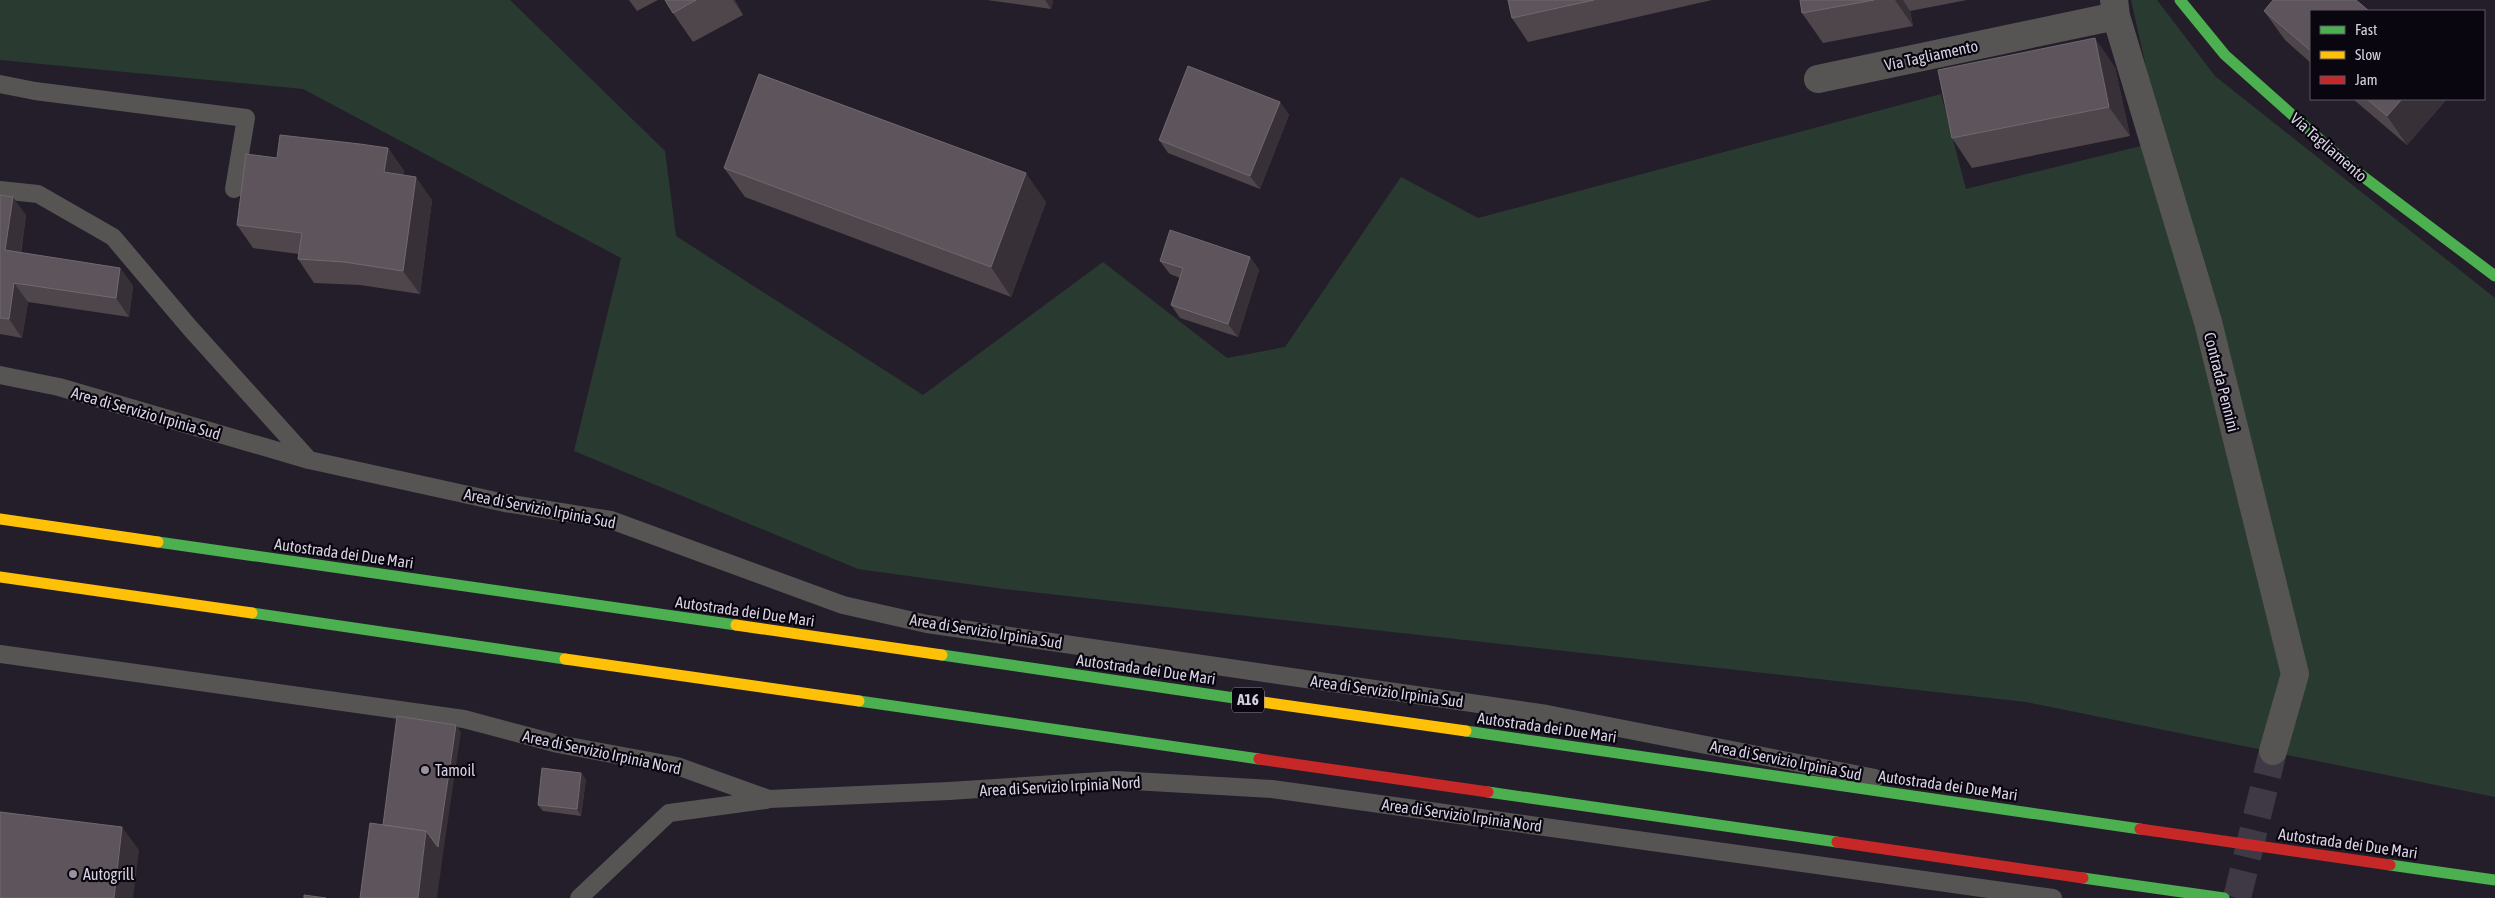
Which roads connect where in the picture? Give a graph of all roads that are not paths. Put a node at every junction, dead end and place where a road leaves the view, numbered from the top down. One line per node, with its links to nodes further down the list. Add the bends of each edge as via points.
1 (2180, 0): 7 (main road, Via Tagliamento, via 2225,55 2353,169)
2 (2115, 8): 3 (street, Via Tagliamento); 13 (street, Contrada Pennini, via 2208,322 2295,674)
3 (1818, 79)
4 (0, 84): 6 (lane, via 246,118)
5 (0, 190): 9 (lane, via 38,194 113,237)
6 (234, 190)
7 (2495, 276)
8 (0, 375): 9 (lane, Area di Servizio Irpinia Sud, via 59,388)
9 (309, 460): 15 (lane, Area di Servizio Irpinia Sud, via 505,503 611,520 843,605 927,624 1548,714)
10 (0, 519): 15 (main road, Autostrada dei Due Mari / A16)
11 (0, 577): 19 (main road)
12 (0, 654): 14 (lane, Area di Servizio Irpinia Nord, via 464,720 558,744 677,766)
13 (2273, 751)
14 (769, 799): 17 (lane, via 668,813); 18 (lane, Area di Servizio Irpinia Nord, via 1116,780 1272,790)
15 (2140, 829): 16 (main road, Autostrada dei Due Mari / A16)
16 (2495, 880)
17 (579, 898)
18 (2053, 898)
19 (2224, 898)

